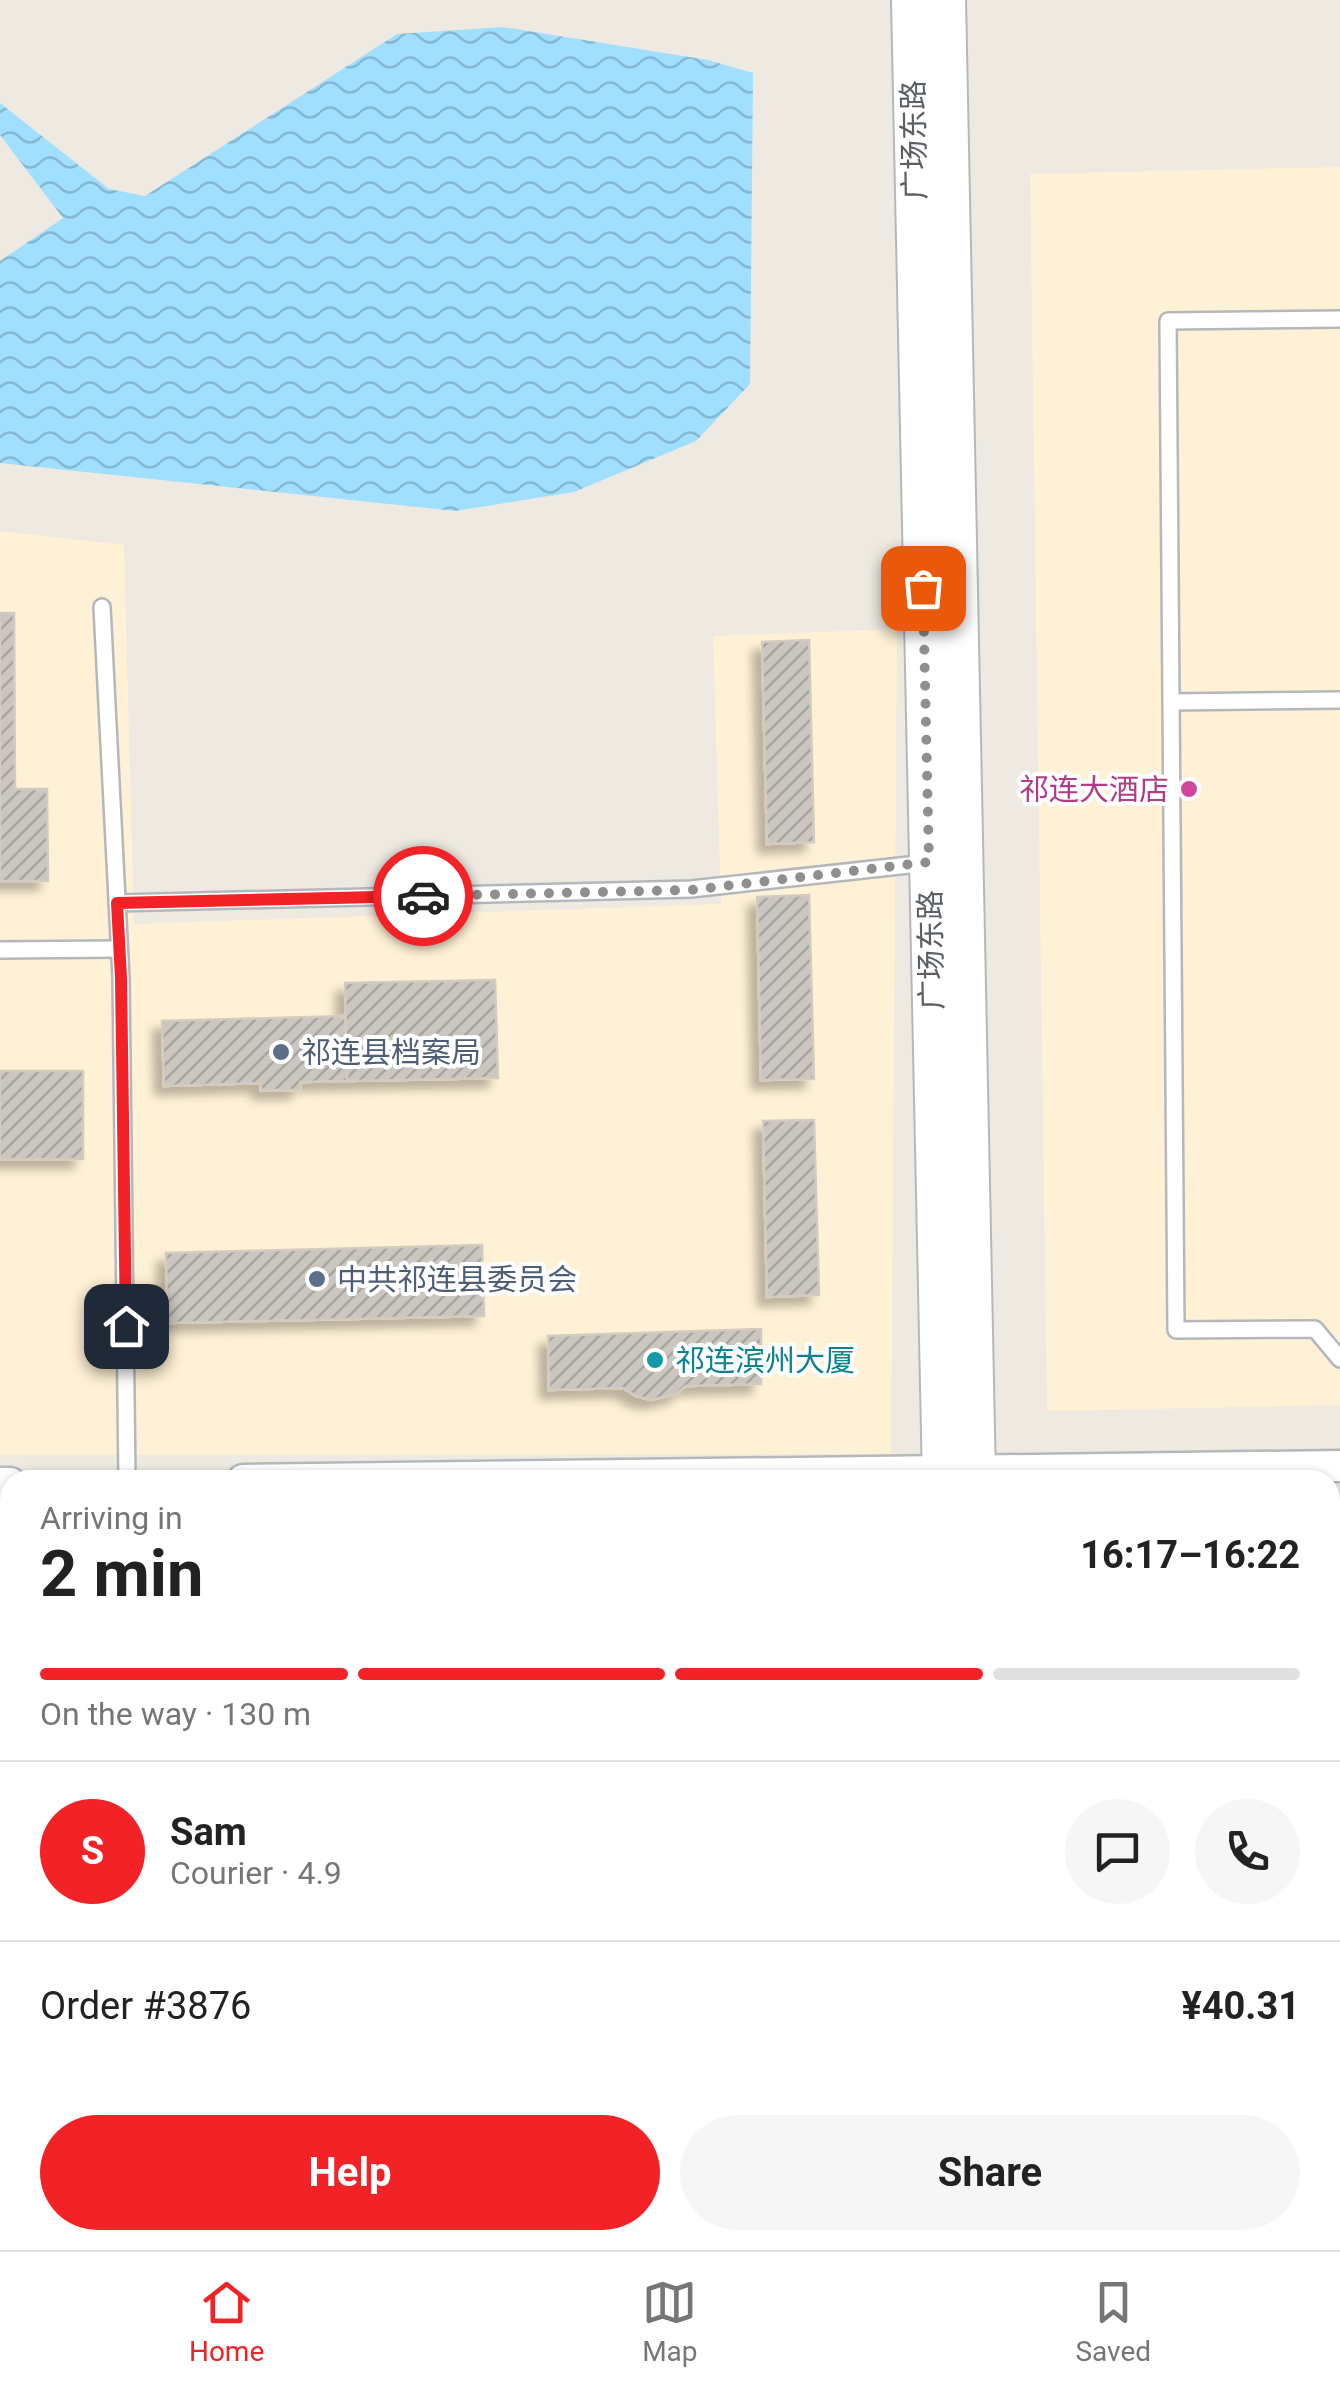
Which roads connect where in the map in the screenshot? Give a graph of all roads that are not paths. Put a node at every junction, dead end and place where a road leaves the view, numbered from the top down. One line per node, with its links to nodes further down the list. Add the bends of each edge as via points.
1 (911, 0): 7 (street, 广场东路)
2 (946, 0): 15 (street, 广场东路)
3 (1340, 319): 6 (lane, via 1168,321)
4 (102, 606): 8 (lane)
5 (1340, 700): 6 (lane)
6 (1171, 702): 11 (lane, via 1176,1330 1315,1329)
7 (929, 862): 8 (lane, via 691,890); 14 (street, 广场东路)
8 (117, 903): 9 (lane)
9 (119, 949): 10 (lane); 13 (lane)
10 (0, 950)
11 (1340, 1359)
12 (1340, 1466): 16 (street)
13 (127, 1470)
14 (959, 1470)
15 (959, 1470)
16 (1188, 1470)

